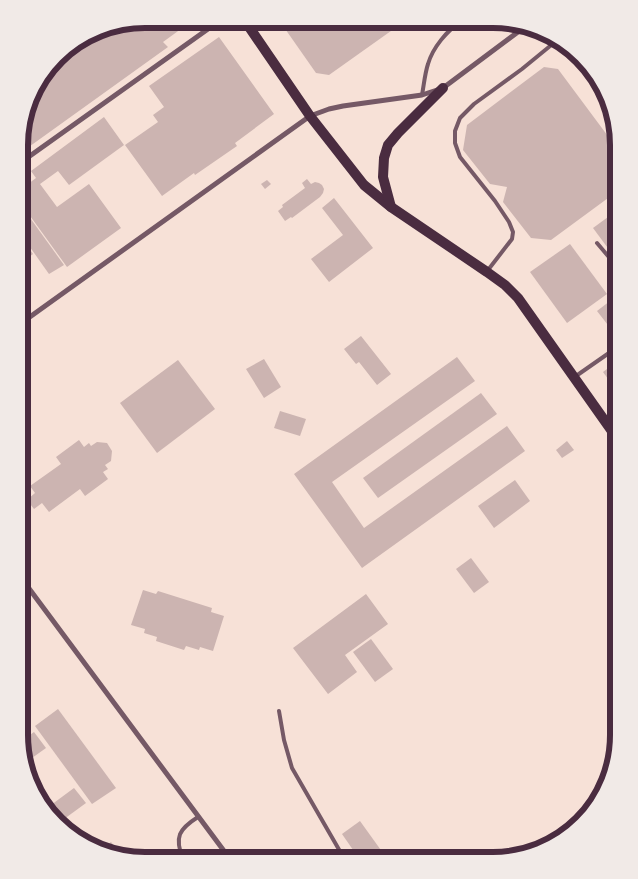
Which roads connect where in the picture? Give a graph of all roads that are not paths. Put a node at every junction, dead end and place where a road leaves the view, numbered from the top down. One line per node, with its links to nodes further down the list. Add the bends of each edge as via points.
1 (210, 28): 9 (street)
2 (250, 28): 8 (main road)
3 (453, 28): 7 (lane, via 432,53)
4 (520, 30): 6 (street)
5 (553, 44): 13 (lane, via 474,104 460,118 455,131 460,157 495,201 513,232)
6 (443, 88): 7 (street); 10 (main road, via 388,145 383,177)
7 (422, 94): 8 (street, via 343,106)
8 (310, 116): 10 (main road, via 364,185); 14 (street)
9 (28, 157)
10 (391, 207): 13 (main road)
11 (597, 243): 12 (lane)
12 (610, 259)
13 (487, 272): 16 (main road, via 518,298)
14 (28, 318)
15 (610, 352): 16 (lane)
16 (574, 378): 17 (main road)
17 (610, 428)
18 (28, 587): 20 (street)
19 (279, 711): 23 (lane, via 292,768)
20 (198, 816): 21 (lane, via 181,831 178,841); 22 (street)
21 (181, 852)
22 (224, 852)
23 (340, 852)

